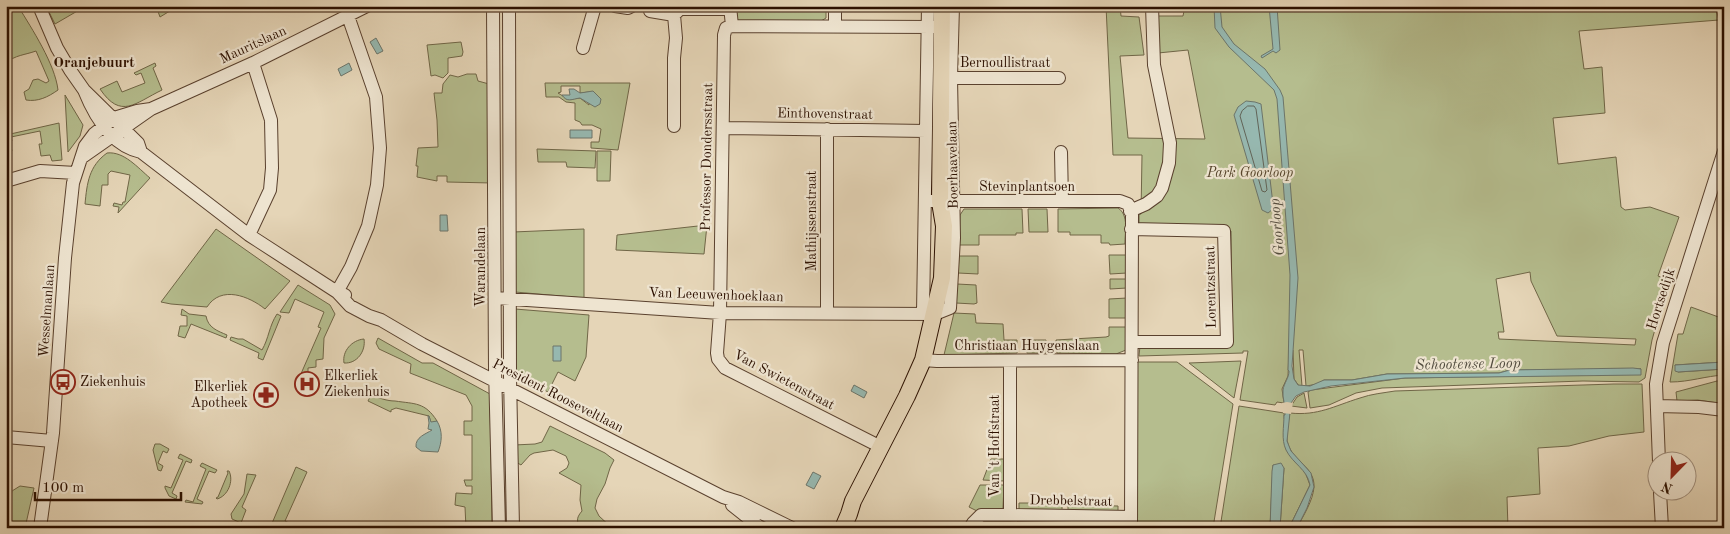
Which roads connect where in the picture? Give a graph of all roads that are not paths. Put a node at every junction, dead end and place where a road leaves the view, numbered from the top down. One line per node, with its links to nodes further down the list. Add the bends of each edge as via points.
1 (39, 6): 25 (street, President Rooseveltlaan, via 70,70)
2 (367, 6): 16 (street, Mauritslaan)
3 (494, 6): 44 (street, Warandelaan)
4 (509, 6): 45 (street, Warandelaan)
5 (595, 6): 20 (street)
6 (615, 6): 7 (street)
7 (632, 6)
8 (835, 6): 18 (street)
9 (928, 6): 19 (street, Boerhaavelaan)
10 (942, 6): 19 (main road, Boerhaavelaan)
11 (952, 6): 19 (street, Boerhaavelaan)
12 (1152, 6): 40 (street, via 1154,65 1170,143 1169,163 1158,196 1146,204)
13 (730, 7): 15 (street, via 680,8); 17 (street, Professor Dondersstraat)
14 (650, 12): 15 (street)
15 (674, 15): 26 (street)
16 (348, 16): 21 (street, Mauritslaan); 43 (street, via 376,97 380,148 377,185 368,226)
17 (732, 26): 18 (street); 27 (street, Professor Dondersstraat, via 726,28 724,35)
18 (835, 26): 19 (street)
19 (941, 27): 22 (street, Boerhaavelaan); 30 (street, Boerhaavelaan); 39 (main road, Boerhaavelaan)
20 (583, 48)
21 (253, 62): 24 (street, Mauritslaan); 42 (street, via 271,120 272,168 270,190)
22 (951, 78): 23 (street, Bernoullistraat); 39 (street, Boerhaavelaan)
23 (1059, 78)
24 (151, 109): 25 (street, Mauritslaan); 28 (street, Mauritslaan)
25 (108, 122): 28 (street, President Rooseveltlaan); 31 (street, President Rooseveltlaan); 35 (street, Wesselmanlaan, via 94,134)
26 (674, 126)
27 (723, 128): 29 (street, Einthovenstraat); 46 (street, Professor Dondersstraat)
28 (124, 129): 31 (street, Mauritslaan); 33 (street, President Rooseveltlaan, via 138,143)
29 (827, 129): 30 (street, Einthovenstraat); 47 (street, Mathijssenstraat)
30 (926, 131): 39 (street, Boerhaavelaan)
31 (112, 136): 33 (street, President Rooseveltlaan); 35 (street)
32 (1724, 151): 55 (street, Hortsedijk, via 1663,343 1656,384)
33 (141, 152): 42 (street, President Rooseveltlaan)
34 (1061, 152): 38 (street)
35 (81, 158): 36 (street, Wesselmanlaan)
36 (76, 173): 37 (street, via 40,171); 58 (street, Wesselmanlaan, via 65,258)
37 (6, 181)
38 (1062, 201): 39 (street, Stevinplantsoen); 40 (street, Stevinplantsoen, via 1120,201)
39 (940, 202): 48 (main road, Boerhaavelaan, via 944,226 942,278)
40 (1129, 208): 41 (street)
41 (1131, 229): 49 (street); 49 (street, Lorentzstraat, via 1224,231 1227,342)
42 (249, 235): 43 (street, President Rooseveltlaan)
43 (337, 292): 53 (street, President Rooseveltlaan, via 350,306)
44 (496, 298): 45 (street, Van Leeuwenhoeklaan); 53 (street, Warandelaan)
45 (510, 298): 46 (street, Van Leeuwenhoeklaan); 54 (street, Warandelaan)
46 (720, 313): 47 (street, Van Leeuwenhoeklaan); 59 (street, Van Swietenstraat, via 717,353 725,368)
47 (827, 313): 48 (street, Van Leeuwenhoeklaan)
48 (929, 314): 50 (main road, Boerhaavelaan)
49 (1132, 342): 51 (street)
50 (923, 360): 52 (street, Christiaan Huygenslaan); 59 (main road, Boerhaavelaan)
51 (1132, 360): 52 (street, Christiaan Huygenslaan); 65 (street)
52 (1010, 361): 63 (street, Van 't Hoffstraat)
53 (495, 381): 54 (street, President Rooseveltlaan); 67 (street, Warandelaan)
54 (510, 388): 64 (street, President Rooseveltlaan, via 723,496); 68 (street, Warandelaan)
55 (1657, 406): 56 (street); 60 (street, Hortsedijk)
56 (1724, 410)
57 (6, 436): 58 (street)
58 (52, 441): 66 (street, Wesselmanlaan)
59 (881, 447): 61 (main road, Boerhaavelaan)
60 (1659, 452)
61 (853, 501): 71 (main road, Boerhaavelaan, via 842,511); 72 (main road, Boerhaavelaan)
62 (1661, 502): 74 (street)
63 (1010, 515): 65 (street, Drebbelstraat); 73 (street, Van 't Hoffstraat, via 981,515)
64 (749, 519): 69 (street, President Rooseveltlaan); 70 (street, President Rooseveltlaan)
65 (1131, 522)
66 (40, 528)
67 (499, 528)
68 (513, 528)
69 (761, 528)
70 (792, 528)
71 (832, 528)
72 (843, 528)
73 (970, 528)
74 (1662, 528)

